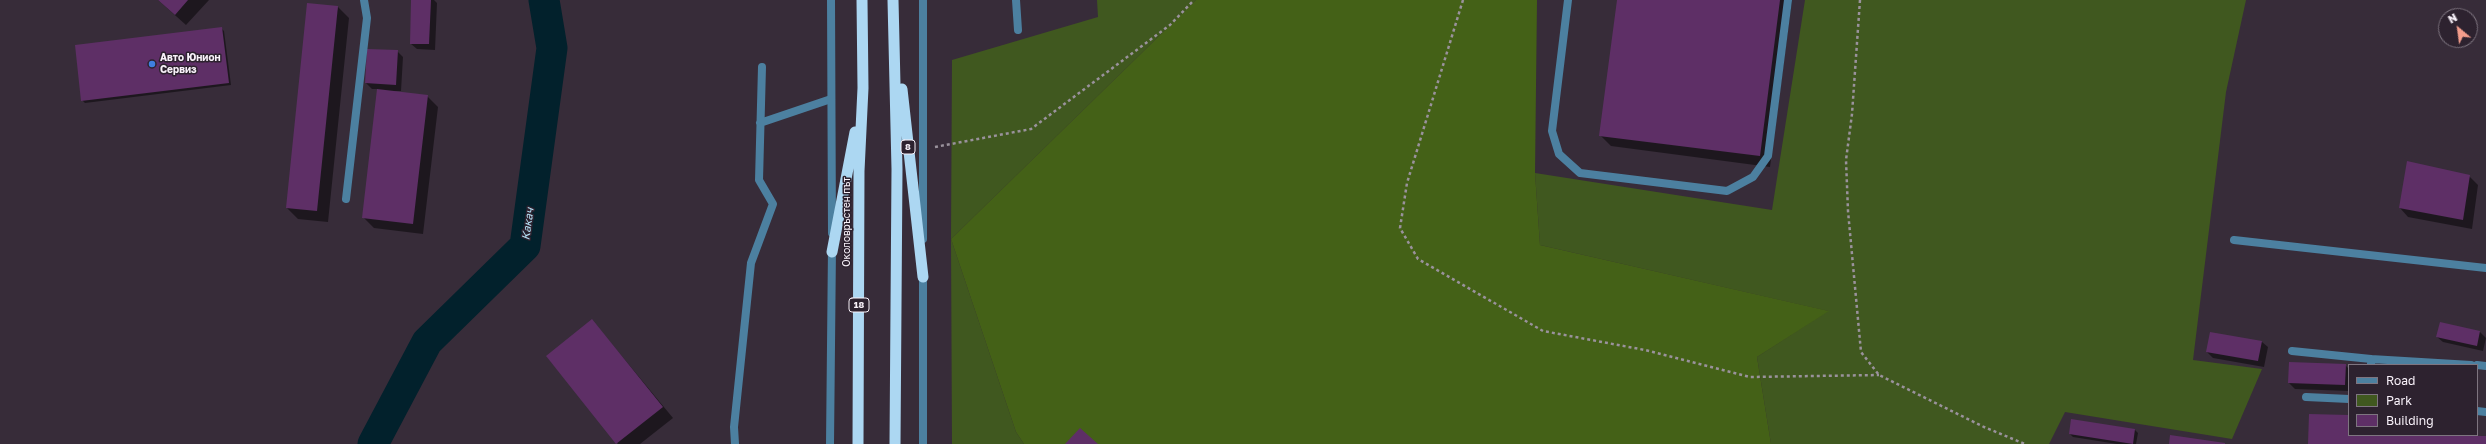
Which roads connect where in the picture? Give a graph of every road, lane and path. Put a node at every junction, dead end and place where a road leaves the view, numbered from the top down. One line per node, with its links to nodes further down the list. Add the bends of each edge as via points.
1 (364, 0): 19 (street, via 367,18)
2 (831, 0): 16 (street)
3 (862, 0): 15 (highway, Околовръстен път / 18)
4 (893, 0): 12 (highway, 8)
5 (923, 0): 18 (street)
6 (1016, 0): 13 (street)
7 (1194, 0): 18 (path, via 1170,25 1031,129)
8 (1463, 0): 27 (path, via 1407,183 1400,228 1418,259 1543,331 1645,350 1750,377)
9 (1568, 0): 10 (street, via 1552,131 1559,154 1580,173 1727,191 1753,177 1768,156)
10 (1788, 0)
11 (1860, 0): 27 (path, via 1846,160 1848,210 1861,352)
12 (893, 17): 23 (highway, 8); 33 (highway, via 897,169)
13 (1018, 30)
14 (762, 67): 17 (street)
15 (863, 88): 21 (highway); 32 (highway, Околовръстен път / 18, via 859,171)
16 (831, 99): 17 (street); 21 (street)
17 (760, 123): 30 (street, via 759,180 773,204 751,263 734,427)
18 (923, 150): 23 (street)
19 (346, 199)
20 (2234, 240): 22 (street)
21 (832, 252): 31 (street)
22 (2486, 268)
23 (923, 277): 34 (street, 8)
24 (2292, 351): 25 (street)
25 (2371, 362): 26 (street)
26 (2438, 364)
27 (1879, 375): 35 (path, via 1984,427)
28 (2306, 397): 29 (street)
29 (2348, 399)
30 (735, 444)
31 (830, 444)
32 (858, 444)
33 (895, 444)
34 (924, 444)
35 (2025, 444)

